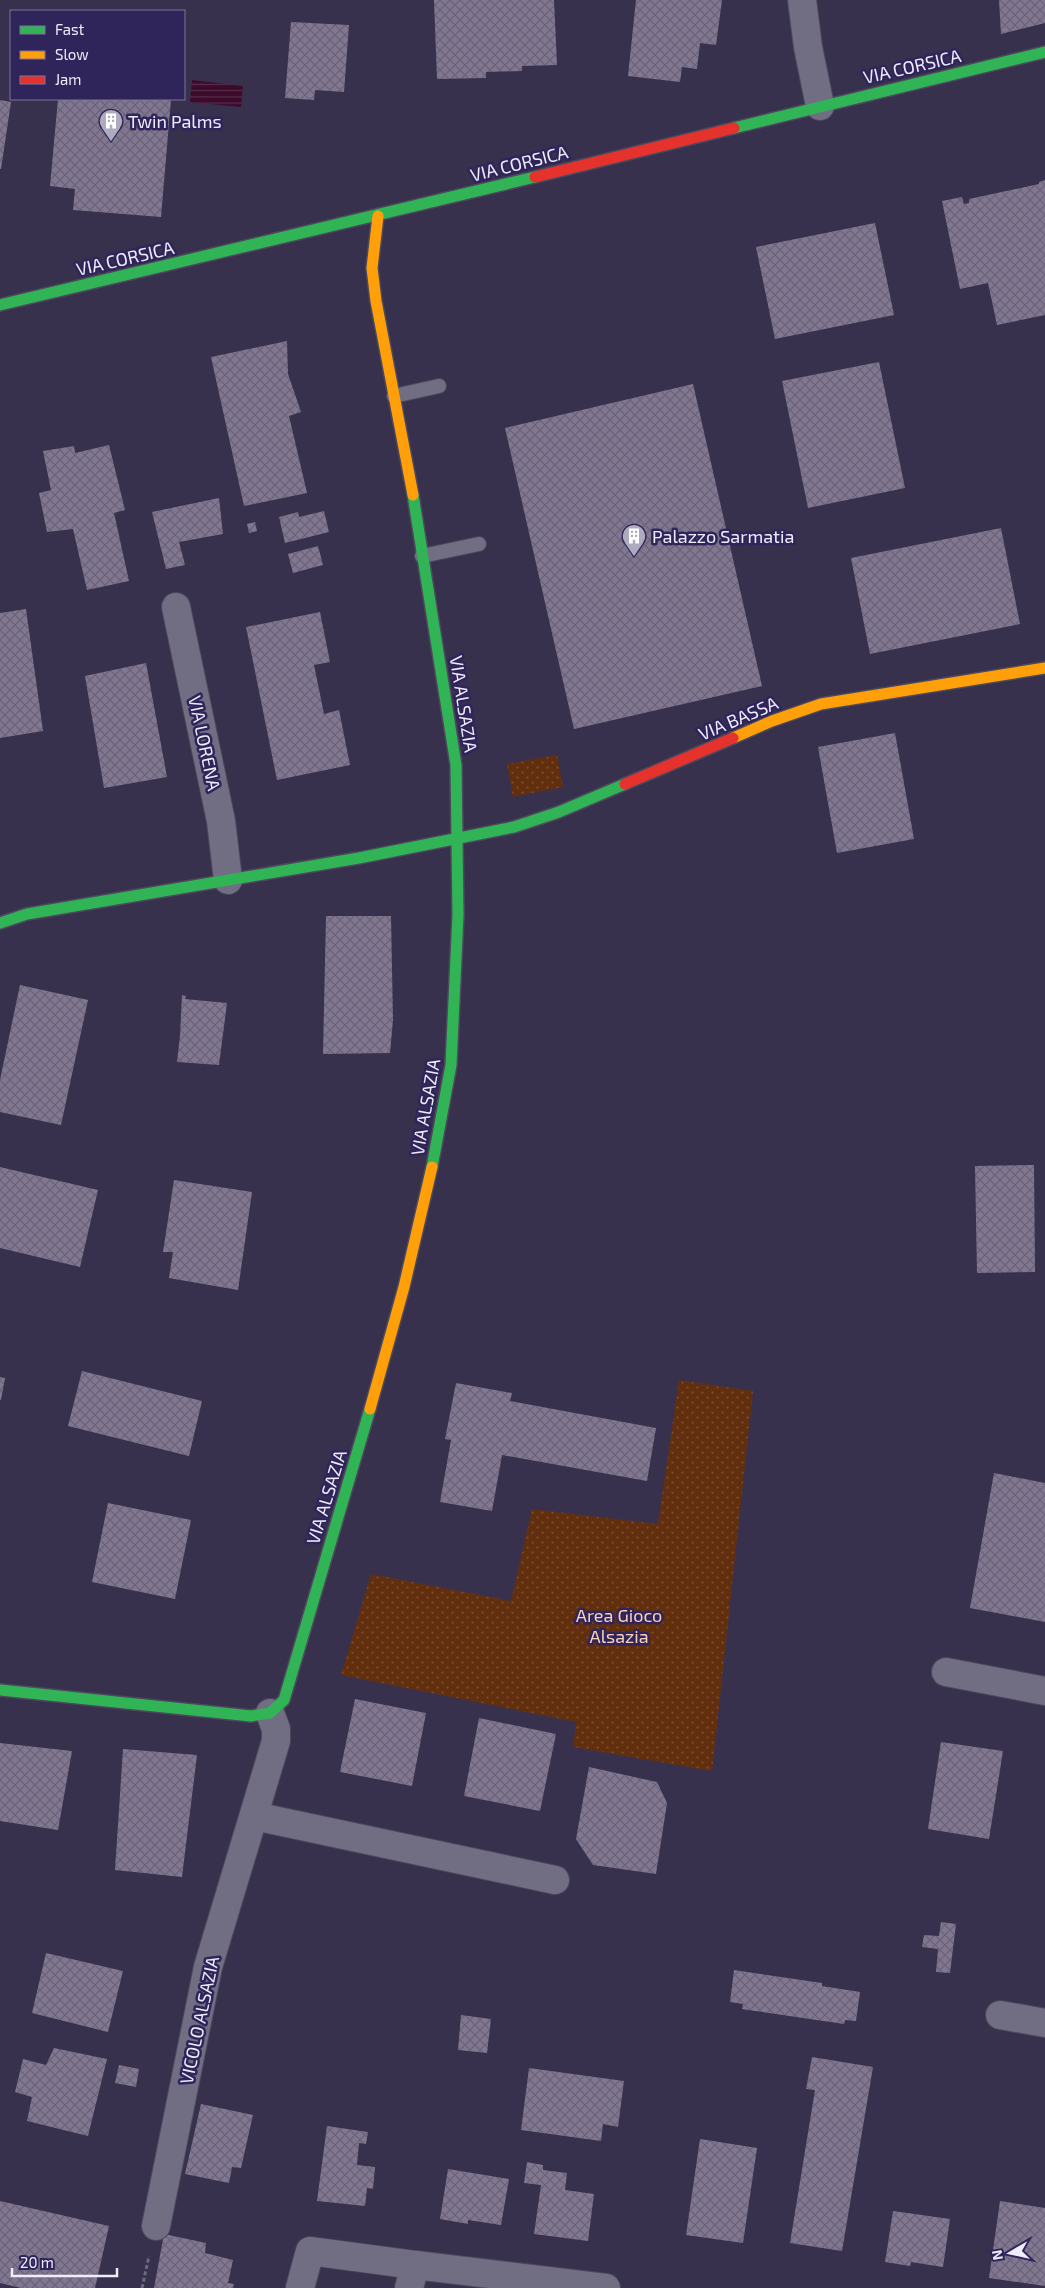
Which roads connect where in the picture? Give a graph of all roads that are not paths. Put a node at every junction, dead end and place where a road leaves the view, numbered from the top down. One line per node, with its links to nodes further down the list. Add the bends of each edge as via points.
1 (802, 0): 3 (street)
2 (1045, 52): 3 (street, VIA CORSICA)
3 (820, 106): 4 (street, VIA CORSICA)
4 (378, 216): 5 (street, VIA CORSICA); 7 (street, VIA ALSAZIA, via 372,268)
5 (0, 305)
6 (439, 386): 7 (lane)
7 (394, 396): 9 (street, VIA ALSAZIA)
8 (479, 544): 9 (lane)
9 (422, 556): 12 (street, VIA ALSAZIA, via 456,765)
10 (176, 607): 13 (street, VIA LORENA, via 221,821)
11 (1045, 668): 12 (street, VIA BASSA, via 821,704 772,721 559,812 514,827)
12 (456, 840): 13 (street); 18 (street, VIA ALSAZIA, via 458,914 451,1065 428,1192 356,1461 284,1700)
13 (228, 880): 14 (street, via 14,916)
14 (0, 923)
15 (946, 1672): 17 (street)
16 (0, 1690): 18 (street, via 252,1716)
17 (1045, 1691)
18 (270, 1712): 19 (street, VICOLO ALSAZIA, via 276,1728 276,1741)
19 (254, 1816): 20 (street); 23 (street, VICOLO ALSAZIA, via 208,1967)
20 (555, 1880)
21 (1000, 2015): 22 (street)
22 (1045, 2023)
23 (156, 2226)
24 (412, 2276): 25 (street, via 310,2252); 26 (street)
25 (300, 2288)
26 (606, 2288)

